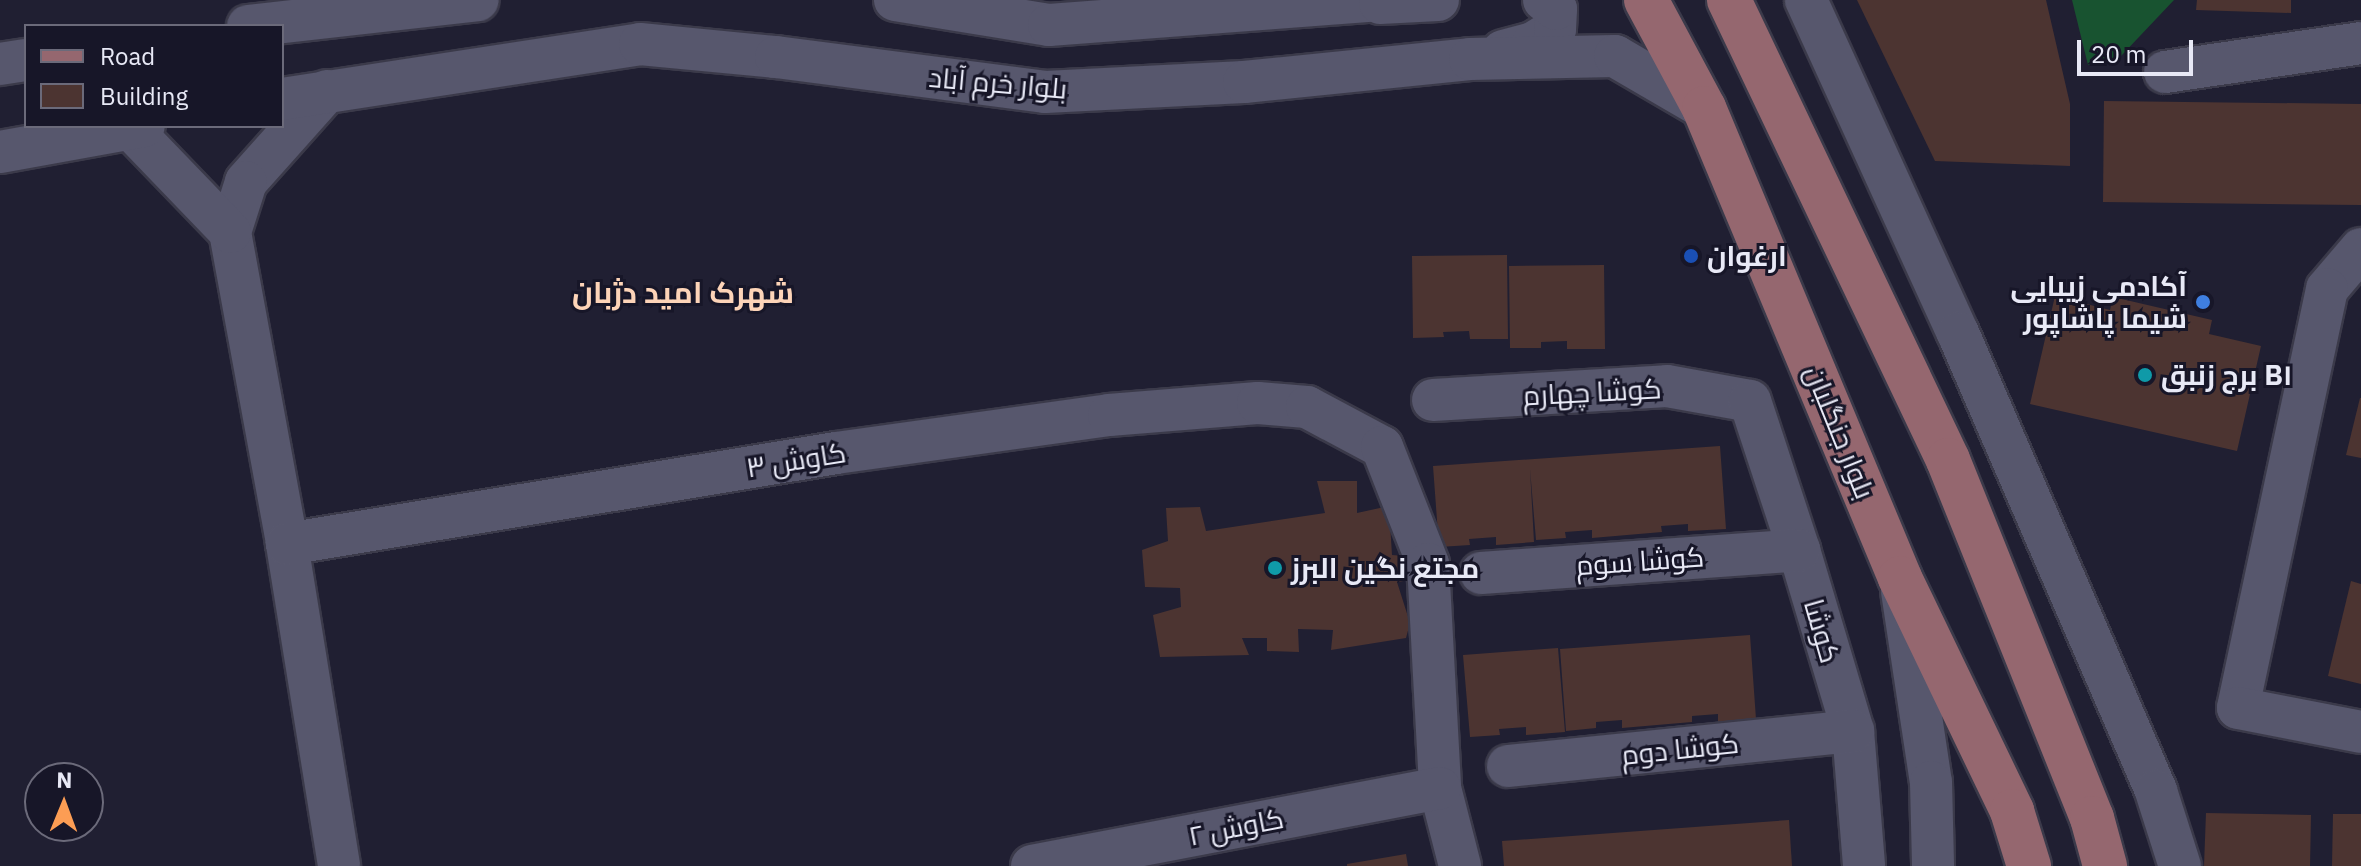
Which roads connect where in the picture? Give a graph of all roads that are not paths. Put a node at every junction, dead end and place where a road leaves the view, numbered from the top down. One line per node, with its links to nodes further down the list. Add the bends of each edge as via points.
1 (478, 0): 9 (street)
2 (895, 0): 8 (street, via 1049,25)
3 (1438, 0): 8 (street)
4 (1544, 0): 11 (street, via 1556,9 1555,29 1533,43)
5 (1646, 0): 17 (main road, بلوار جنگلبان)
6 (1729, 0): 39 (main road, via 1948,460 2092,818)
7 (1806, 0): 40 (street, via 1958,333 2150,776)
8 (1383, 1)
9 (266, 24)
10 (2361, 43): 14 (street)
11 (1470, 59): 15 (street, بلوار خرم آباد, via 1244,82 1045,92 640,44); 17 (street, بلوار خرم آباد, via 1615,56)
12 (24, 60): 13 (street)
13 (0, 64)
14 (2165, 72)
15 (327, 91): 16 (street, بلوار خرم آباد); 21 (street, via 246,182)
16 (284, 99)
17 (1704, 108): 28 (main road, بلوار جنگلبان)
18 (132, 128): 20 (street)
19 (139, 128): 21 (street)
20 (0, 152)
21 (230, 232): 25 (street)
22 (2361, 249): 30 (street, via 2327,289 2238,708)
23 (1433, 400): 24 (street, کوشا چهارم, via 1667,386)
24 (1750, 401): 26 (street, کوشا)
25 (287, 544): 32 (street, کاوش ۳, via 836,453 1109,415 1258,403 1307,407 1382,447 1428,564); 33 (street)
26 (1799, 550): 27 (street, کوشا سوم); 29 (street, کوشا)
27 (1481, 573)
28 (1900, 578): 37 (street, via 1931,782); 38 (main road, بلوار جنگلبان, via 2012,811)
29 (1853, 731): 31 (street, کوشا دوم); 36 (street, کوشا)
30 (2361, 732)
31 (1508, 766)
32 (1440, 788): 34 (street, کاوش ۲); 35 (street)
33 (339, 866)
34 (1032, 866)
35 (1460, 866)
36 (1864, 866)
37 (1933, 866)
38 (2029, 866)
39 (2105, 866)
40 (2180, 866)

